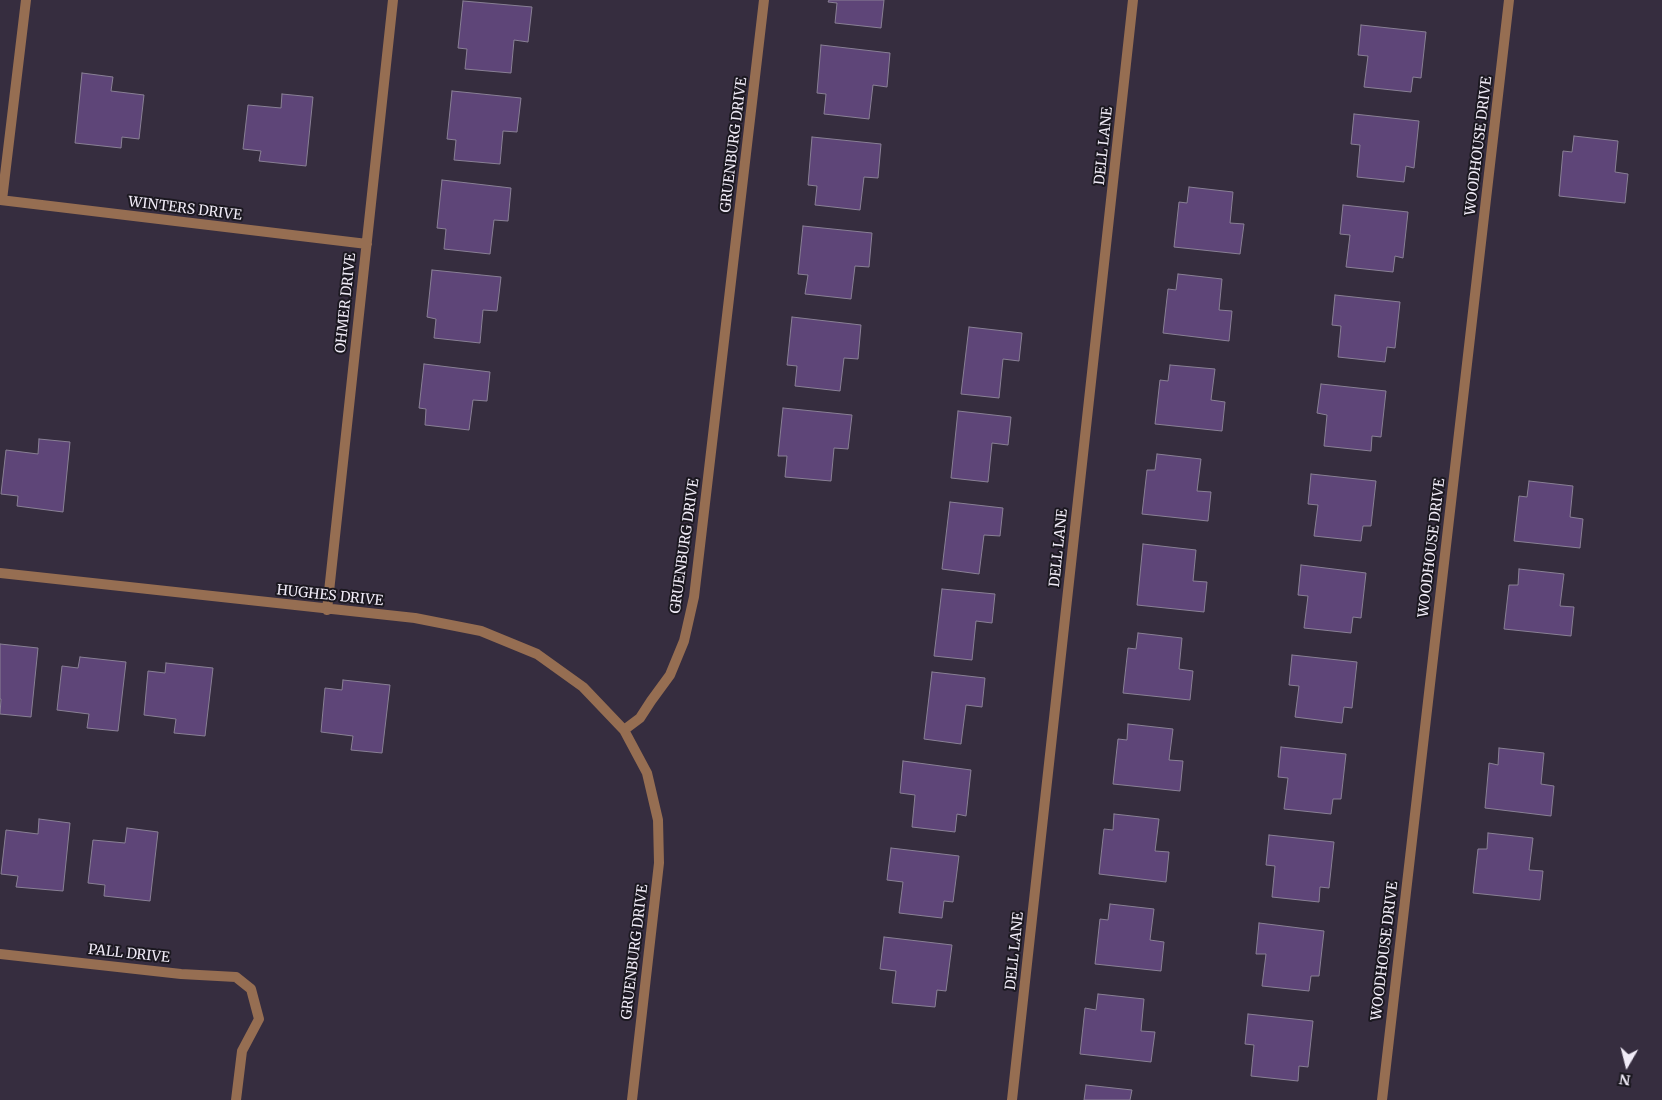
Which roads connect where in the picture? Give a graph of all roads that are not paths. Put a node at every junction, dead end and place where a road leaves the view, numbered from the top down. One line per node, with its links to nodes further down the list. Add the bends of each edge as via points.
1 (26, 0): 6 (street)
2 (393, 0): 7 (street, OHMER DRIVE)
3 (764, 0): 10 (street, GRUENBURG DRIVE, via 694,598 684,641 670,675 640,718)
4 (1134, 0): 14 (street, DELL LANE)
5 (1509, 0): 15 (street, WOODHOUSE DRIVE)
6 (1, 200): 7 (street, WINTERS DRIVE)
7 (366, 244): 9 (street, OHMER DRIVE)
8 (0, 573): 9 (street, HUGHES DRIVE)
9 (327, 610): 10 (street, HUGHES DRIVE, via 415,618 481,631 537,654 583,687)
10 (624, 730): 13 (street, GRUENBURG DRIVE, via 647,773 658,820 659,854)
11 (0, 954): 12 (street, PALL DRIVE, via 236,977 251,989 259,1019 242,1051)
12 (236, 1100)
13 (632, 1100)
14 (1012, 1100)
15 (1382, 1100)

